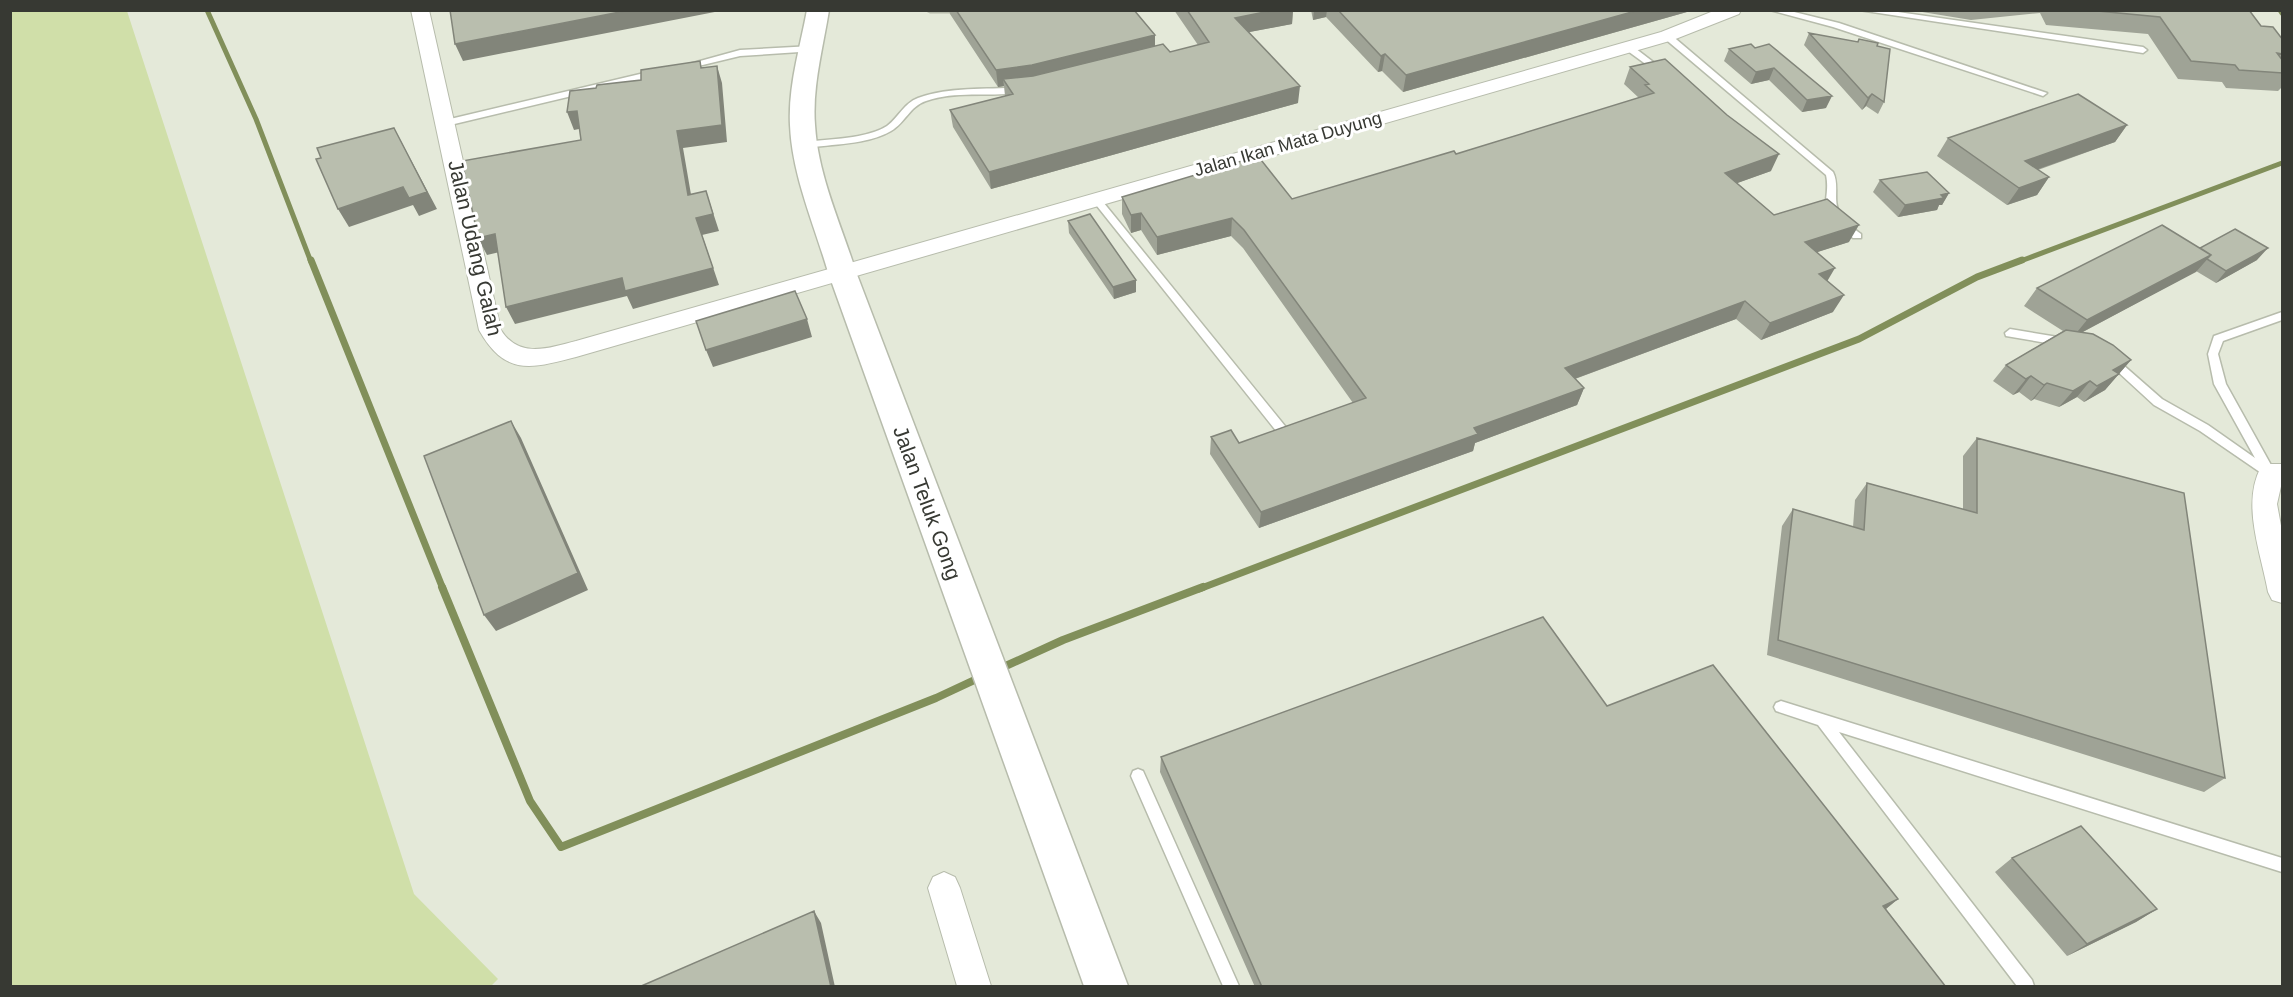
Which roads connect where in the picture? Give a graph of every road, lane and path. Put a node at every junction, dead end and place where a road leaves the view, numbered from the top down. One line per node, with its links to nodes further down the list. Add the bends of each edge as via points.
1 (420, 10): 15 (street, Jalan Udang Galah)
2 (819, 10): 10 (street, Jalan Teluk Gong)
3 (930, 10): 4 (lane)
4 (964, 10)
5 (1733, 10): 8 (street, Jalan Ikan Mata Duyung)
6 (1774, 10): 14 (lane, via 1836,25)
7 (1863, 10): 11 (lane)
8 (1667, 36): 9 (street, Jalan Ikan Mata Duyung); 18 (lane, via 1830,174 1834,182 1831,206)
9 (1628, 47): 12 (lane); 17 (street, Jalan Ikan Mata Duyung)
10 (812, 49): 15 (lane, via 740,53); 16 (street, Jalan Teluk Gong, via 802,124)
11 (2143, 50)
12 (1666, 75)
13 (1034, 88): 16 (lane, via 991,93 959,90 906,108 886,130)
14 (2043, 93)
15 (446, 123): 19 (street, Jalan Udang Galah, via 490,330 505,352 524,357 546,356)
16 (805, 146): 19 (street, Jalan Teluk Gong, via 812,181)
17 (1096, 200): 19 (street, Jalan Ikan Mata Duyung); 24 (lane)
18 (1857, 236)
19 (842, 273): 33 (street, Jalan Teluk Gong)
20 (2283, 316): 25 (lane, via 2218,339 2213,354 2220,384)
21 (2010, 333): 22 (lane)
22 (2073, 343)
23 (2098, 352): 25 (lane, via 2158,402)
24 (1284, 434)
25 (2276, 473): 26 (street, via 2264,504)
26 (2283, 591)
27 (1781, 707): 28 (lane)
28 (1822, 720): 30 (lane); 35 (lane)
29 (1138, 776): 34 (lane)
30 (2283, 865)
31 (944, 888): 32 (street)
32 (974, 987)
33 (1106, 987)
34 (1231, 987)
35 (2026, 987)

